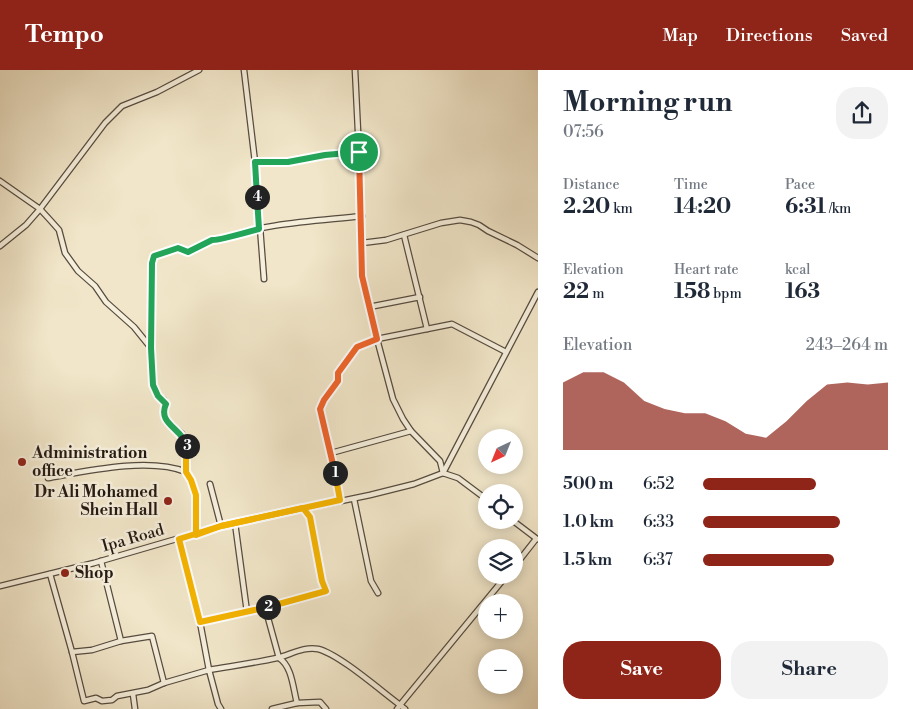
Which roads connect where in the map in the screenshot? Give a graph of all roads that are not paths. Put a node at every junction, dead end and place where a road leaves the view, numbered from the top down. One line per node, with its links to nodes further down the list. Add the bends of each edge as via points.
1 (199, 70): 7 (street, via 122,106 105,123)
2 (244, 70): 5 (street)
3 (355, 70): 4 (street)
4 (359, 152): 5 (street, via 288,162); 8 (street)
5 (255, 162): 9 (street)
6 (0, 181): 7 (street)
7 (40, 210): 12 (street); 20 (street, via 59,230 65,253 78,271)
8 (362, 216): 9 (street); 11 (street)
9 (259, 229): 14 (street); 20 (street, via 212,240 188,252 178,248 154,256)
10 (404, 235): 11 (street); 13 (street, via 460,220 470,222); 16 (street)
11 (362, 244): 17 (street, via 362,276)
12 (0, 246)
13 (538, 258)
14 (264, 279)
15 (538, 292): 21 (street)
16 (420, 297): 17 (street); 18 (street)
17 (369, 307): 19 (street)
18 (427, 329): 19 (street); 21 (street, via 452,324)
19 (377, 339): 22 (street, via 393,399); 23 (street, via 357,347 338,373 338,381 320,409)
20 (151, 348): 24 (street, via 153,385 166,404 166,420 182,434 187,444)
21 (506, 352): 25 (street)
22 (411, 430): 23 (street); 25 (street, via 440,461)
23 (331, 453): 30 (street)
24 (186, 472): 26 (street, via 164,466 137,466); 35 (street, via 196,495)
25 (444, 473): 28 (street, via 458,478); 29 (street, Ipa Road, via 414,484)
26 (48, 478)
27 (210, 484): 33 (street)
28 (478, 493)
29 (354, 498): 30 (street, Ipa Road); 43 (street, via 371,581)
30 (340, 500): 31 (street, Ipa Road)
31 (303, 508): 32 (street, Ipa Road); 44 (street, via 310,517 326,591)
32 (235, 523): 33 (street, Ipa Road); 45 (street)
33 (221, 526): 35 (street, Ipa Road)
34 (523, 529): 37 (street)
35 (196, 535): 36 (street, Ipa Road)
36 (179, 539): 39 (street, Ipa Road); 46 (street)
37 (537, 540): 38 (street)
38 (523, 556)
39 (101, 560): 40 (street, Ipa Road); 47 (street)
40 (50, 574): 42 (street, Ipa Road); 48 (street)
41 (500, 584): 54 (street)
42 (0, 586)
43 (378, 593)
44 (265, 607): 45 (street); 49 (street)
45 (247, 612): 46 (street)
46 (200, 622): 50 (street)
47 (121, 641): 48 (street); 51 (street, via 152,636)
48 (72, 652): 52 (street, via 84,701)
49 (278, 658): 50 (street); 53 (street, via 288,668); 54 (street, via 303,650 316,649 328,653)
50 (209, 670): 51 (street); 56 (street)
51 (164, 683): 52 (street)
52 (133, 694): 55 (street)
53 (297, 703): 57 (street); 58 (street, via 320,702)
54 (398, 707): 59 (street)
55 (135, 709)
56 (221, 709)
57 (272, 709)
58 (326, 709)
59 (405, 709)

